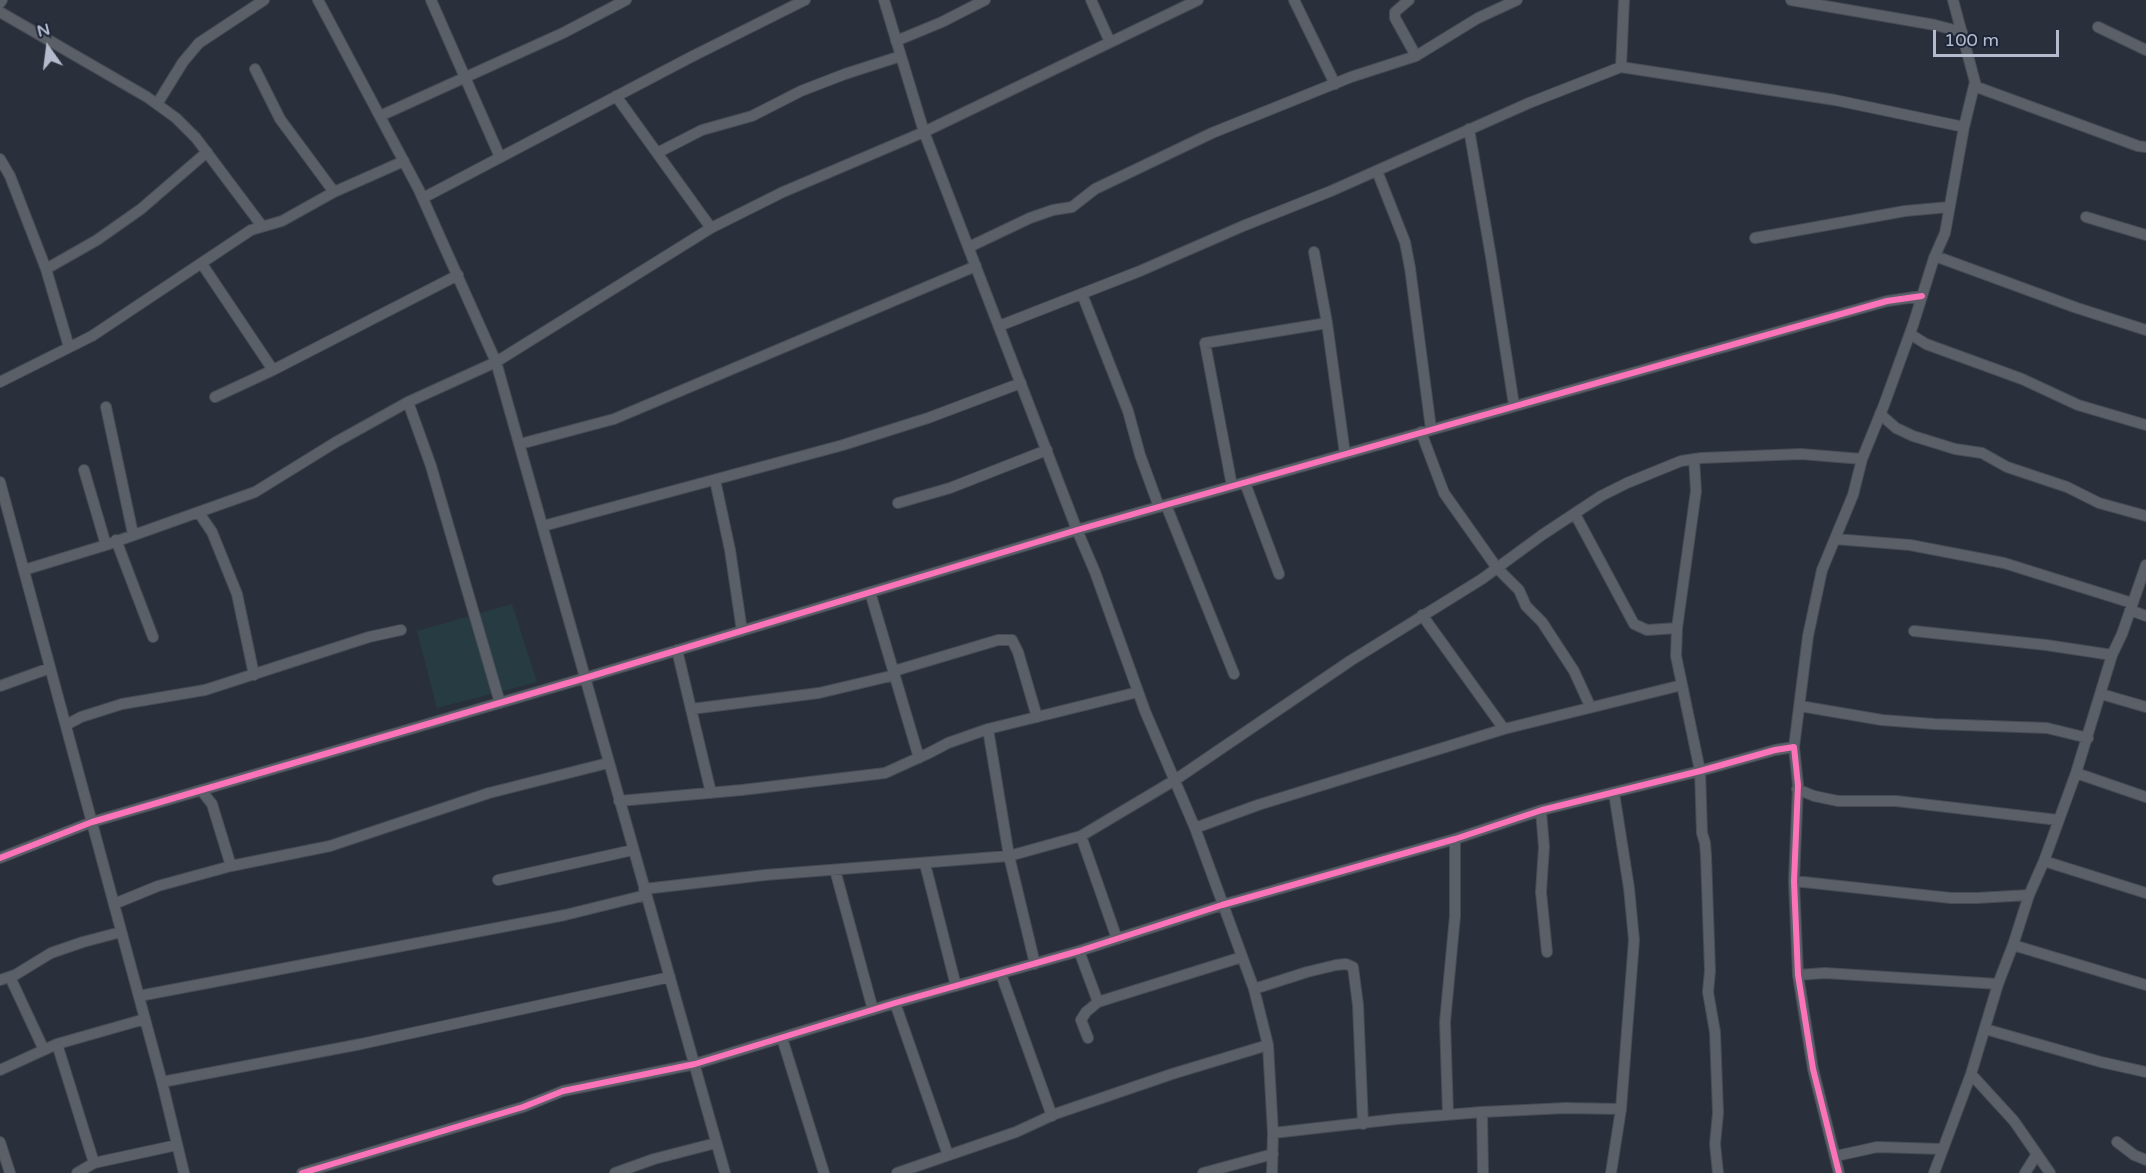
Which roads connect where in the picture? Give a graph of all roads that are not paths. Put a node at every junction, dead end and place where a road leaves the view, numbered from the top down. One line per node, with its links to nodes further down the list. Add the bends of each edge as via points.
1 (264, 0): 32 (street, via 199,43)
2 (318, 0): 33 (street)
3 (430, 0): 28 (street)
4 (626, 0): 28 (street)
5 (805, 0): 31 (street)
6 (884, 0): 21 (street)
7 (985, 0): 21 (street)
8 (1091, 0): 22 (street)
9 (1196, 0): 22 (street)
10 (1294, 0): 29 (street)
11 (1409, 0): 25 (street, via 1395,12 1395,18)
12 (1488, 0): 17 (street)
13 (1517, 0): 17 (street)
14 (1624, 0): 26 (street)
15 (1791, 0): 20 (street)
16 (1953, 0): 20 (street)
17 (1493, 11): 25 (street)
18 (0, 12): 32 (street)
19 (2098, 27): 23 (street)
20 (1962, 32): 30 (street)
21 (896, 41): 24 (street)
22 (1110, 42): 36 (street)
23 (2146, 50)
24 (901, 56): 36 (street); 39 (street, via 845,74 752,116 702,130)
25 (1416, 56): 29 (street)
26 (1621, 67): 34 (street, via 1835,100); 35 (street)
27 (255, 69): 44 (street, via 280,119)
28 (464, 78): 33 (street); 40 (street)
29 (1335, 84): 52 (street, via 1212,133 1095,189 1072,207 1030,218)
30 (1974, 86): 34 (street); 37 (street)
31 (616, 96): 39 (street); 40 (street)
32 (157, 104): 38 (street, via 176,118)
33 (380, 116): 42 (street)
34 (1964, 127): 46 (street)
35 (1469, 129): 43 (street); 72 (street)
36 (924, 132): 49 (street, via 783,192); 52 (street)
37 (2146, 147)
38 (207, 152): 48 (street); 57 (street, via 141,209)
39 (657, 153): 49 (street)
40 (500, 157): 45 (street)
41 (0, 159): 57 (street)
42 (404, 161): 44 (street); 45 (street)
43 (1377, 171): 59 (street); 76 (street, via 1405,242)
44 (334, 192): 48 (street, via 282,221)
45 (423, 198): 58 (street)
46 (1949, 207): 51 (street); 54 (street, via 1945,233)
47 (2086, 217): 50 (street)
48 (262, 226): 55 (street)
49 (711, 228): 66 (street)
50 (2146, 235)
51 (1755, 238)
52 (969, 247): 56 (street)
53 (1314, 252): 61 (street)
54 (1935, 256): 60 (street); 63 (street)
55 (202, 264): 65 (street); 67 (street)
56 (976, 266): 62 (street); 77 (street, via 614,419)
57 (46, 269): 65 (street)
58 (458, 275): 66 (street); 67 (street)
59 (1083, 294): 62 (street); 88 (street, via 1128,411 1140,455)
60 (1922, 296): 64 (street); 72 (street, via 1887,301)
61 (1327, 323): 79 (street); 86 (street, via 1205,343)
62 (999, 326): 69 (street)
63 (2146, 330)
64 (1910, 334): 74 (street); 75 (street, via 2078,405)
65 (69, 347): 68 (street)
66 (496, 362): 71 (street); 77 (street)
67 (273, 370): 70 (street)
68 (0, 382)
69 (1021, 383): 78 (street); 83 (street, via 917,422)
70 (215, 397)
71 (408, 402): 89 (street, via 255,492); 121 (street, via 431,466)
72 (1514, 405): 76 (street)
73 (106, 407): 94 (street)
74 (1880, 414): 81 (street); 91 (street, via 1913,436 1982,453 2007,467 2067,487 2099,503)
75 (2146, 425)
76 (1426, 431): 79 (street); 98 (street, via 1444,493)
77 (520, 444): 92 (street)
78 (1047, 450): 87 (street, via 950,488); 93 (street)
79 (1345, 454): 85 (street)
80 (1694, 459): 81 (street, via 1801,454); 90 (street, via 1627,483); 105 (street, via 1696,491)
81 (1862, 459): 95 (street)
82 (84, 470): 96 (street)
83 (715, 480): 92 (street); 107 (street)
84 (0, 482): 99 (street)
85 (1245, 483): 86 (street); 100 (street)
86 (1232, 486): 88 (street)
87 (898, 503)
88 (1163, 506): 93 (street); 114 (street)
89 (199, 513): 94 (street); 115 (street, via 212,532 237,594)
90 (1575, 514): 98 (street); 105 (street, via 1634,624 1647,630)
91 (2146, 516)
92 (543, 526): 116 (street)
93 (1077, 530): 101 (street); 119 (street)
94 (133, 534): 96 (street)
95 (1835, 539): 102 (street, via 1910,545 2004,562); 123 (street, via 1822,570 1808,636)
96 (111, 542): 99 (street); 109 (street)
97 (2146, 565): 102 (street)
98 (1497, 568): 103 (street); 122 (street, via 1542,622)
99 (24, 570): 112 (street)
100 (1280, 574)
101 (870, 592): 107 (street); 113 (street)
102 (2131, 607): 104 (street); 111 (street)
103 (1422, 615): 129 (street); 136 (street)
104 (2146, 616)
105 (1677, 628): 117 (street, via 1676,656)
106 (401, 630): 115 (street)
107 (742, 631): 110 (street)
108 (1914, 631): 111 (street)
109 (153, 638)
110 (677, 650): 116 (street); 125 (street)
111 (2112, 655): 120 (street)
112 (50, 668): 118 (street); 127 (street)
113 (895, 673): 125 (street, via 819,693); 126 (street, via 998,640 1012,640); 132 (street)
114 (1234, 674)
115 (254, 675): 127 (street, via 205,690 122,704)
116 (585, 678): 121 (street); 133 (street)
117 (1682, 685): 122 (street); 134 (street)
118 (0, 686)
119 (1138, 692): 126 (street); 136 (street)
120 (2101, 694): 124 (street); 130 (street)
121 (500, 703): 138 (street)
122 (1590, 706): 129 (street)
123 (1800, 706): 130 (street, via 1882,720 2047,728); 131 (street)
124 (2146, 707)
125 (691, 709): 139 (street)
126 (1037, 717): 128 (street)
127 (66, 725): 145 (street)
128 (988, 729): 132 (street); 150 (street)
129 (1504, 729): 146 (street)
130 (2088, 738): 135 (street)
131 (1794, 747): 134 (street); 137 (street)
132 (919, 758): 139 (street, via 885,772)
133 (608, 763): 142 (street); 154 (street, via 489,793 330,846)
134 (1700, 771): 140 (street); 223 (street, via 1708,992 1715,1032)
135 (2076, 773): 141 (street); 144 (street)
136 (1175, 780): 146 (street); 147 (street)
137 (1797, 789): 144 (street, via 1838,801 1896,801); 157 (street)
138 (201, 790): 145 (street); 154 (street, via 212,804)
139 (711, 793): 142 (street)
140 (1614, 793): 143 (street); 194 (street, via 1634,940)
141 (2146, 797)
142 (619, 801): 149 (street)
143 (1541, 811): 148 (street); 167 (street, via 1542,912)
144 (2058, 820): 152 (street)
145 (92, 822): 151 (street); 161 (street)
146 (1194, 828): 162 (street)
147 (1082, 836): 150 (street); 164 (street)
148 (1455, 839): 162 (street); 196 (street, via 1455,916 1445,1022)
149 (633, 850): 156 (street); 158 (street)
150 (1009, 856): 153 (street); 169 (street)
151 (0, 858)
152 (2044, 861): 159 (street); 160 (street)
153 (925, 864): 155 (street); 175 (street)
154 (231, 866): 161 (street, via 158,886)
155 (835, 870): 158 (street, via 765,875); 181 (street)
156 (498, 880)
157 (1794, 881): 160 (street, via 1951,898); 171 (street)
158 (645, 892): 172 (street); 178 (street, via 565,915)
159 (2146, 893)
160 (2029, 895): 165 (street)
161 (114, 904): 163 (street)
162 (1222, 905): 164 (street); 168 (street)
163 (122, 932): 173 (street, via 51,953); 178 (street)
164 (1117, 939): 166 (street)
165 (2013, 945): 174 (street); 176 (street)
166 (1079, 951): 169 (street); 179 (street)
167 (1547, 952)
168 (1242, 957): 177 (street); 179 (street)
169 (1035, 964): 170 (street)
170 (1001, 974): 175 (street); 197 (street)
171 (1798, 975): 174 (street, via 1825,973); 208 (street, via 1813,1069)
172 (670, 977): 189 (street); 193 (street, via 361,1044)
173 (5, 978): 188 (street)
174 (1998, 984): 183 (street)
175 (956, 986): 180 (street)
176 (2146, 986)
177 (1254, 989): 187 (street); 198 (street, via 1336,965 1353,967)
178 (139, 996): 182 (street)
179 (1098, 1002): 185 (street, via 1081,1020)
180 (895, 1003): 181 (street); 207 (street)
181 (873, 1010): 184 (street)
182 (145, 1019): 186 (street); 193 (street)
183 (1985, 1029): 191 (street); 192 (street)
184 (782, 1038): 189 (street); 217 (street)
185 (1088, 1038)
186 (57, 1044): 188 (street); 210 (street)
187 (1268, 1045): 197 (street); 199 (street)
188 (44, 1050): 190 (street)
189 (695, 1065): 202 (street); 214 (street, via 563,1090 523,1107)
190 (0, 1070)
191 (2146, 1072)
192 (1971, 1074): 204 (street); 206 (street, via 2014,1121)
193 (162, 1082): 203 (street)
194 (1621, 1109): 195 (street); 222 (street)
195 (1482, 1112): 196 (street); 221 (street)
196 (1448, 1114): 198 (street)
197 (1052, 1116): 207 (street)
198 (1363, 1124): 199 (street)
199 (1273, 1133): 205 (street)
200 (0, 1142): 211 (street)
201 (2117, 1142): 209 (street)
202 (716, 1143): 215 (street); 216 (street)
203 (177, 1145): 210 (street); 213 (street)
204 (1942, 1149): 208 (street, via 1877,1147); 225 (street)
205 (1273, 1154): 219 (street); 220 (street)
206 (2037, 1154): 226 (street); 227 (street)
207 (948, 1155): 218 (street)
208 (1836, 1156): 224 (street)
209 (2146, 1160)
210 (94, 1163): 212 (street)
211 (10, 1173)
212 (77, 1173)
213 (184, 1173)
214 (302, 1173)
215 (615, 1173)
216 (725, 1173)
217 (824, 1173)
218 (897, 1173)
219 (1203, 1173)
220 (1272, 1173)
221 (1484, 1173)
222 (1611, 1173)
223 (1718, 1173)
224 (1839, 1173)
225 (1934, 1173)
226 (2025, 1173)
227 (2050, 1173)

